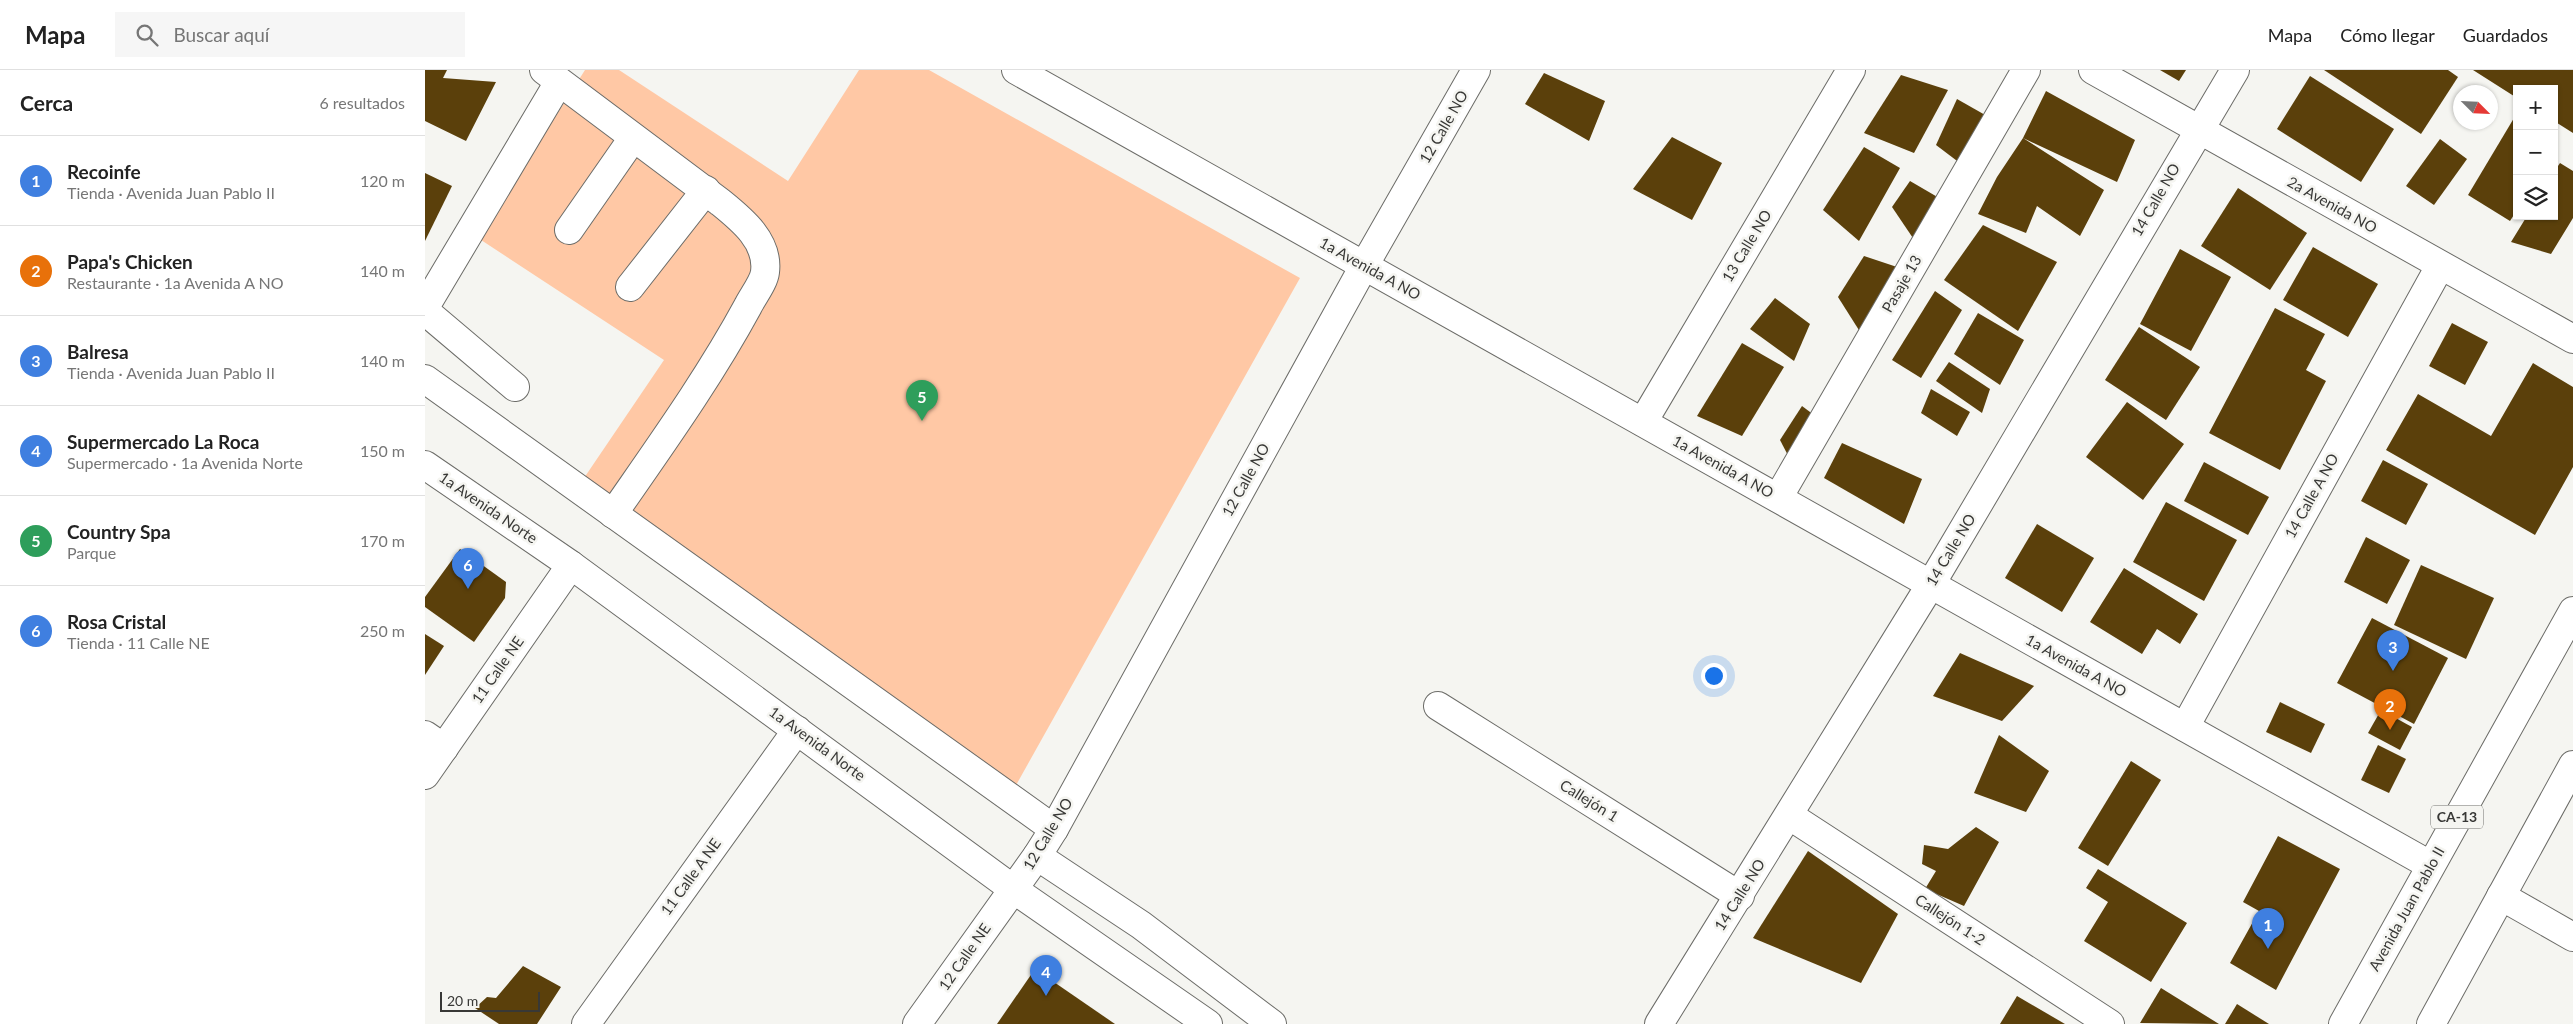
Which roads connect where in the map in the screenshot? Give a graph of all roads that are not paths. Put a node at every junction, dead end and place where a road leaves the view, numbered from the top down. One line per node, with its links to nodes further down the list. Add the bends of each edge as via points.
1 (1016, 70): 12 (main road, 1a Avenida A NO)
2 (1476, 70): 12 (main road, 12 Calle NO)
3 (1851, 70): 20 (main road, 13 Calle NO)
4 (2025, 70): 22 (main road, Pasaje 13)
5 (2093, 70): 8 (main road, 2a Avenida NO)
6 (2235, 70): 8 (main road, 14 Calle NO)
7 (551, 76): 9 (main road); 15 (main road)
8 (2198, 130): 13 (main road, 2a Avenida NO); 25 (main road, 14 Calle NO)
9 (633, 138): 10 (main road); 11 (main road)
10 (706, 190): 14 (main road); 23 (main road, via 747,224 763,251 765,273 707,376)
11 (569, 230)
12 (1365, 266): 20 (main road, 1a Avenida A NO); 34 (main road, 12 Calle NO)
13 (2440, 266): 17 (main road, 2a Avenida NO); 28 (main road, 14 Calle A NO)
14 (630, 287)
15 (425, 307)
16 (425, 311): 19 (main road)
17 (2573, 339)
18 (425, 379): 23 (main road)
19 (515, 386)
20 (1643, 422): 22 (main road, 1a Avenida A NO)
21 (425, 465): 24 (main road, 1a Avenida Norte)
22 (1778, 498): 25 (main road, 1a Avenida A NO)
23 (613, 514): 34 (main road)
24 (571, 565): 29 (main road, 1a Avenida Norte); 30 (main road, 11 Calle NE)
25 (1931, 584): 28 (main road, 1a Avenida A NO); 33 (main road, 14 Calle NO)
26 (2573, 611): 36 (main road, Avenida Juan Pablo II / CA-13)
27 (1438, 706): 38 (main road, Callejón 1)
28 (2185, 727): 36 (main road, 1a Avenida A NO)
29 (797, 730): 37 (main road, 1a Avenida Norte); 41 (main road, 11 Calle A NE)
30 (434, 741): 32 (main road, 11 Calle NE)
31 (2573, 765): 39 (main road)
32 (425, 775)
33 (1790, 816): 38 (main road, 14 Calle NO); 46 (main road, Callejón 1-2)
34 (1053, 829): 35 (main road, 12 Calle NO)
35 (1037, 856): 37 (main road, 12 Calle NO); 44 (main road, via 1141,925)
36 (2431, 865): 47 (main road, Avenida Juan Pablo II / CA-13)
37 (1013, 889): 42 (main road, 12 Calle NE); 43 (main road, 1a Avenida Norte)
38 (1740, 896): 45 (main road, 14 Calle NO)
39 (2501, 896): 40 (main road); 48 (main road)
40 (2573, 937)
41 (586, 1024)
42 (917, 1024)
43 (1208, 1024)
44 (1272, 1024)
45 (1659, 1024)
46 (2110, 1024)
47 (2343, 1024)
48 (2431, 1024)

